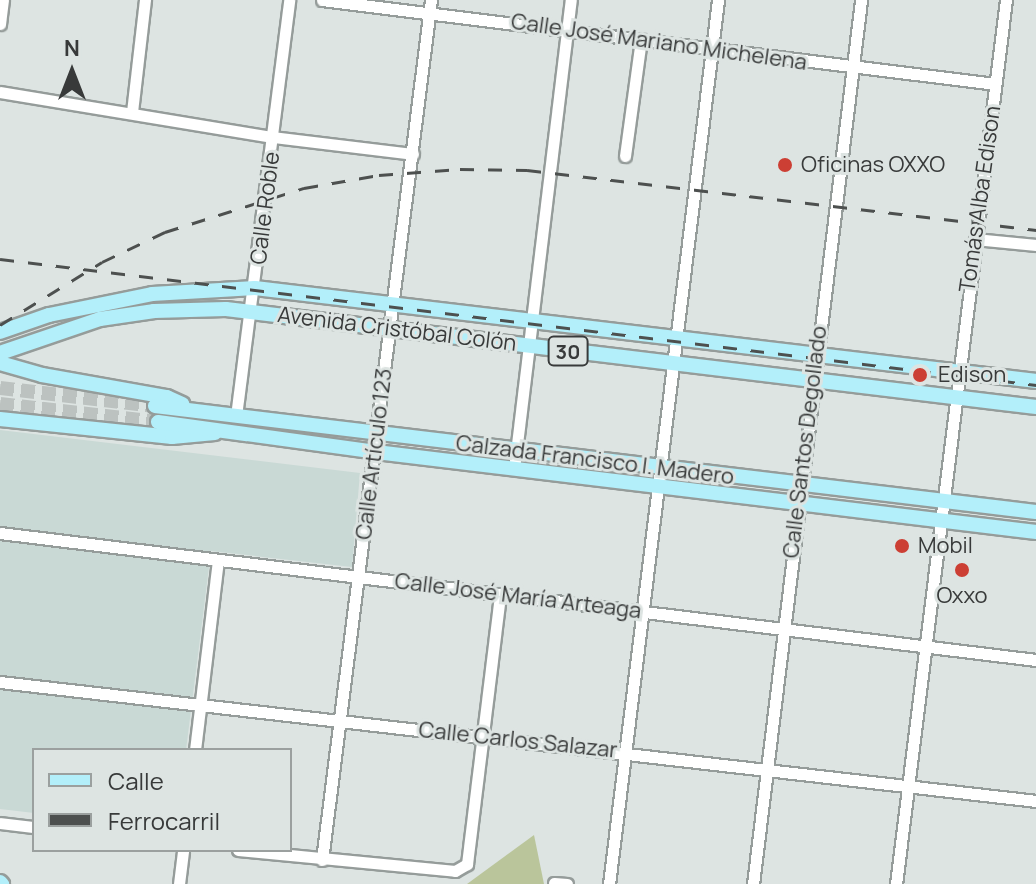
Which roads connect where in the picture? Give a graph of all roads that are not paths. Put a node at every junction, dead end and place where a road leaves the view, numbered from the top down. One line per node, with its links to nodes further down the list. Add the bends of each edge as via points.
1 (3, 0): 10 (street)
2 (145, 0): 17 (street)
3 (289, 0): 18 (street, Calle Roble)
4 (322, 0): 9 (street, Calle José Mariano Michelena)
5 (571, 0): 11 (street)
6 (718, 0): 13 (street)
7 (861, 0): 14 (street, Calle Santos Degollado)
8 (1006, 0): 15 (street, Tomás Alba Edison)
9 (430, 6): 11 (street, Calle José Mariano Michelena); 19 (street, Calle Artículo 123)
10 (0, 24)
11 (568, 29): 12 (street, Calle José Mariano Michelena); 27 (street)
12 (641, 39): 13 (street, Calle José Mariano Michelena); 20 (street)
13 (712, 49): 14 (street, Calle José Mariano Michelena); 32 (street)
14 (852, 67): 15 (street, Calle José Mariano Michelena); 35 (street, Calle Santos Degollado)
15 (995, 84): 21 (street, Tomás Alba Edison)
16 (0, 92): 17 (street)
17 (132, 112): 18 (street)
18 (273, 137): 19 (street); 23 (street, Calle Roble)
19 (413, 154): 24 (street, Calle Artículo 123)
20 (625, 156)
21 (975, 239): 22 (street); 38 (street, Tomás Alba Edison)
22 (1036, 245)
23 (255, 288): 24 (main road, Avenida Cristóbal Colón / 30); 25 (street, Calle Roble); 26 (main road, Avenida Cristóbal Colón / 30, via 152,294)
24 (393, 304): 27 (main road, Avenida Cristóbal Colón / 30); 30 (street, Calle Artículo 123)
25 (252, 310): 26 (main road, Avenida Cristóbal Colón / 30); 30 (main road, Avenida Cristóbal Colón / 30); 45 (street, Calle Roble)
26 (99, 312): 29 (main road, Avenida Cristóbal Colón / 30); 34 (main road, Avenida Cristóbal Colón / 30)
27 (532, 321): 32 (main road, Avenida Cristóbal Colón / 30); 33 (street)
28 (0, 323): 29 (main road)
29 (16, 326): 31 (main road, Avenida Cristóbal Colón / 30)
30 (389, 328): 33 (main road, Avenida Cristóbal Colón / 30); 49 (street, Calle Artículo 123)
31 (0, 332)
32 (675, 339): 35 (main road, Avenida Cristóbal Colón / 30); 37 (street)
33 (529, 346): 37 (main road, Avenida Cristóbal Colón / 30); 50 (street)
34 (0, 353)
35 (815, 356): 38 (main road, Avenida Cristóbal Colón / 30); 40 (street, Calle Santos Degollado)
36 (0, 363): 44 (main road, via 167,397)
37 (672, 365): 40 (main road, Avenida Cristóbal Colón / 30); 52 (street)
38 (958, 372): 39 (main road, Avenida Cristóbal Colón / 30); 41 (street, Tomás Alba Edison)
39 (1036, 381)
40 (812, 382): 41 (main road, Avenida Cristóbal Colón / 30); 54 (street, Calle Santos Degollado)
41 (954, 398): 43 (main road, Avenida Cristóbal Colón / 30); 56 (street, Tomás Alba Edison)
42 (155, 406): 44 (main road, Calzada Francisco I. Madero)
43 (1036, 407)
44 (193, 410): 45 (main road, Calzada Francisco I. Madero)
45 (236, 416): 49 (main road, Calzada Francisco I. Madero)
46 (0, 419): 48 (main road, via 185,437)
47 (158, 422): 48 (main road, Calzada Francisco I. Madero)
48 (223, 430): 51 (main road, Calzada Francisco I. Madero)
49 (378, 434): 50 (main road, Calzada Francisco I. Madero); 51 (street, Calle Artículo 123)
50 (516, 450): 52 (main road, Calzada Francisco I. Madero); 53 (street)
51 (376, 452): 53 (main road, Calzada Francisco I. Madero); 63 (street, Calle Artículo 123)
52 (661, 468): 54 (main road, Calzada Francisco I. Madero); 55 (street)
53 (514, 469): 55 (main road, Calzada Francisco I. Madero)
54 (800, 485): 56 (main road, Calzada Francisco I. Madero); 57 (street, Calle Santos Degollado)
55 (658, 487): 57 (main road, Calzada Francisco I. Madero); 65 (street)
56 (941, 501): 58 (main road, Calzada Francisco I. Madero); 59 (street, Tomás Alba Edison)
57 (798, 504): 59 (main road, Calzada Francisco I. Madero); 66 (street, Calle Santos Degollado)
58 (1036, 512)
59 (939, 521): 60 (main road, Calzada Francisco I. Madero); 67 (street, Tomás Alba Edison)
60 (1036, 532)
61 (0, 533): 62 (street, Calle José María Arteaga)
62 (218, 560): 63 (street, Calle José María Arteaga); 70 (street)
63 (359, 577): 64 (street, Calle José María Arteaga); 71 (street, Calle Artículo 123)
64 (500, 594): 65 (street, Calle José María Arteaga); 72 (street)
65 (643, 611): 66 (street, Calle José María Arteaga); 74 (street)
66 (783, 628): 67 (street, Calle José María Arteaga); 75 (street, Calle Santos Degollado)
67 (925, 645): 68 (street, Calle José María Arteaga); 76 (street, Tomás Alba Edison)
68 (1036, 660)
69 (0, 682): 70 (street, Calle Carlos Salazar)
70 (200, 706): 71 (street, Calle Carlos Salazar); 73 (street)
71 (340, 721): 72 (street, Calle Carlos Salazar); 82 (street, Calle Artículo 123)
72 (483, 735): 74 (street, Calle Carlos Salazar); 82 (street, via 467,864 455,871)
73 (195, 748)
74 (625, 752): 75 (street, Calle Carlos Salazar); 84 (street)
75 (767, 768): 76 (street, Calle Carlos Salazar); 85 (street, Calle Santos Degollado)
76 (908, 786): 77 (street, Calle Carlos Salazar); 86 (street, Tomás Alba Edison)
77 (1036, 801)
78 (0, 823): 79 (street)
79 (32, 827)
80 (183, 852): 83 (street)
81 (255, 852): 82 (street)
82 (322, 860)
83 (179, 884)
84 (609, 884)
85 (753, 884)
86 (896, 884)

